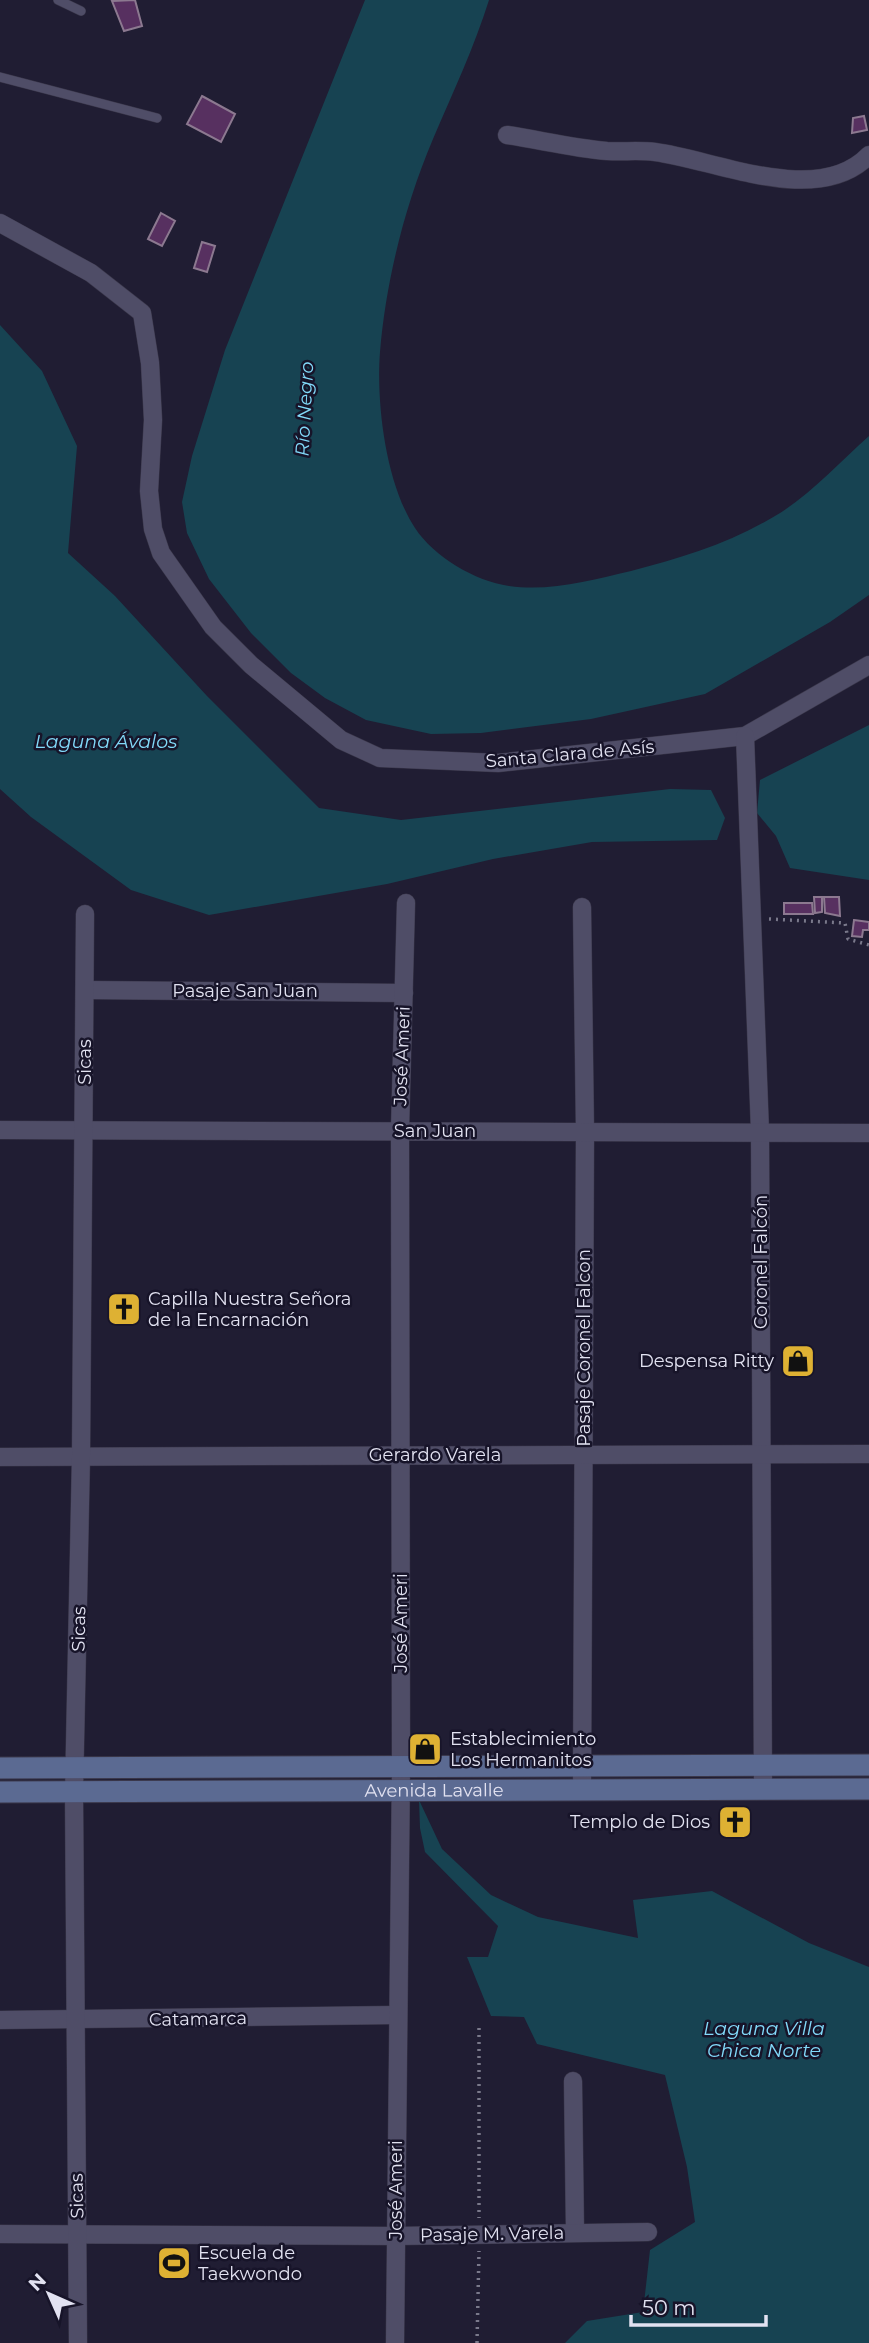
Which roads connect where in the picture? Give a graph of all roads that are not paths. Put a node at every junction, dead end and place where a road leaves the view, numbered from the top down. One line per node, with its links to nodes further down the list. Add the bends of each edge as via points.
1 (58, 0): 2 (lane)
2 (81, 10)
3 (0, 78): 4 (lane)
4 (157, 118)
5 (507, 135): 6 (street, via 606,151 654,152 772,178 824,179)
6 (869, 155)
7 (0, 223): 9 (street, Santa Clara de Asís, via 91,274 142,313 153,420 149,491 161,553 213,627 341,740 380,758 498,763)
8 (869, 665): 9 (street, Santa Clara de Asís)
9 (745, 736): 18 (street, Coronel Falcón)
10 (406, 903): 14 (street, José Ameri)
11 (582, 907): 19 (street, Pasaje Coronel Falcon)
12 (85, 914): 13 (street, Sicas)
13 (85, 990): 14 (street, Pasaje San Juan); 16 (street, Sicas)
14 (404, 993): 17 (street, José Ameri)
15 (0, 1130): 16 (street, San Juan)
16 (85, 1130): 17 (street, San Juan); 24 (street, Sicas)
17 (400, 1130): 19 (street, San Juan); 23 (street, José Ameri)
18 (760, 1131): 19 (street, San Juan); 20 (street, San Juan); 21 (street, Coronel Falcón)
19 (585, 1132): 25 (street, Pasaje Coronel Falcon)
20 (869, 1133)
21 (763, 1454): 22 (street, Gerardo Varela); 25 (street, Gerardo Varela); 27 (street, Coronel Falcón)
22 (869, 1454)
23 (401, 1455): 24 (street, Gerardo Varela); 25 (street, Gerardo Varela); 29 (street, José Ameri)
24 (81, 1456): 26 (street, Gerardo Varela); 31 (street, Sicas)
25 (584, 1456): 32 (street, Pasaje Coronel Falcon)
26 (0, 1457)
27 (763, 1765): 28 (main road, Avenida Lavalle); 32 (main road, Avenida Lavalle); 33 (street, Coronel Falcón)
28 (869, 1765)
29 (401, 1767): 31 (main road, Avenida Lavalle); 32 (main road, Avenida Lavalle); 36 (street, José Ameri)
30 (0, 1768): 31 (main road, Avenida Lavalle)
31 (77, 1768): 37 (street, Sicas)
32 (583, 1778): 33 (main road, Avenida Lavalle); 36 (main road, Avenida Lavalle)
33 (763, 1789): 34 (main road, Avenida Lavalle)
34 (869, 1789)
35 (0, 1792): 37 (main road, Avenida Lavalle)
36 (400, 1792): 37 (main road, Avenida Lavalle); 38 (street, José Ameri)
37 (74, 1793): 40 (street, Sicas)
38 (396, 2015): 40 (street, Catamarca); 46 (street, José Ameri)
39 (0, 2020): 40 (street, Catamarca)
40 (75, 2021): 42 (street, Sicas)
41 (573, 2081): 43 (street)
42 (77, 2232): 45 (street, Pasaje M. Varela); 46 (street, Pasaje M. Varela); 47 (street, Sicas)
43 (575, 2232): 44 (street, Pasaje M. Varela); 46 (street, Pasaje M. Varela)
44 (648, 2232)
45 (0, 2234)
46 (396, 2236): 48 (street, José Ameri)
47 (78, 2343)
48 (395, 2343)

